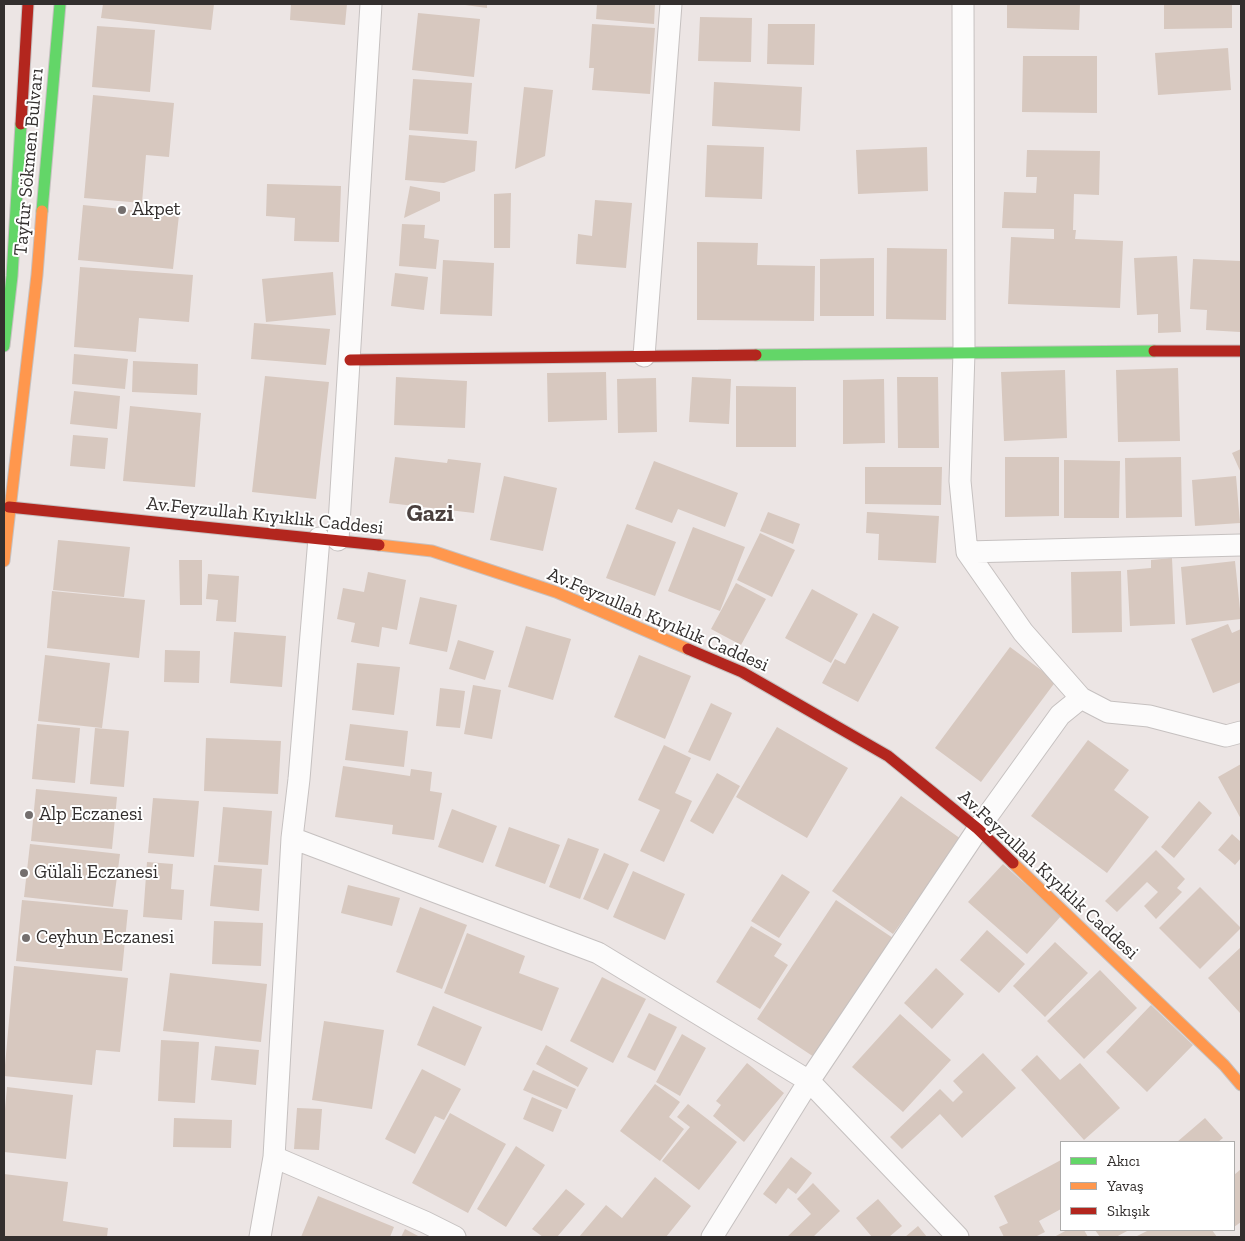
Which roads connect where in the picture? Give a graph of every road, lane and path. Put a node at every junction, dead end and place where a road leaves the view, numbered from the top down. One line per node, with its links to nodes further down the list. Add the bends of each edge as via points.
1 (28, 4): 6 (street, Tayfur Sökmen Bulvarı)
2 (60, 4): 12 (street, Tayfur Sökmen Bulvarı, via 37,275)
3 (371, 4): 11 (street)
4 (671, 4): 10 (street)
5 (963, 4): 9 (street)
6 (8, 276): 7 (street, Tayfur Sökmen Bulvarı)
7 (4, 346)
8 (1241, 351): 9 (street)
9 (964, 352): 10 (street); 15 (street, via 960,481)
10 (644, 356): 11 (street)
11 (350, 360): 13 (street)
12 (9, 507): 13 (street, Av.Feyzullah Kıyıklık Caddesi); 16 (street, Tayfur Sökmen Bulvarı)
13 (328, 539): 19 (street, Av.Feyzullah Kıyıklık Caddesi, via 432,551 556,592 742,672 888,756); 20 (street)
14 (1241, 545): 15 (street)
15 (967, 552): 17 (street, via 1023,632)
16 (4, 561)
17 (1081, 698): 18 (street, via 1108,712 1149,716 1226,736); 19 (street, via 1060,715)
18 (1241, 732)
19 (978, 829): 21 (street); 22 (street, Av.Feyzullah Kıyıklık Caddesi)
20 (292, 838): 21 (street, via 598,953); 23 (street)
21 (809, 1081): 26 (street); 27 (street)
22 (1241, 1085)
23 (274, 1157): 24 (street); 25 (street)
24 (260, 1237)
25 (455, 1237)
26 (712, 1237)
27 (958, 1237)

